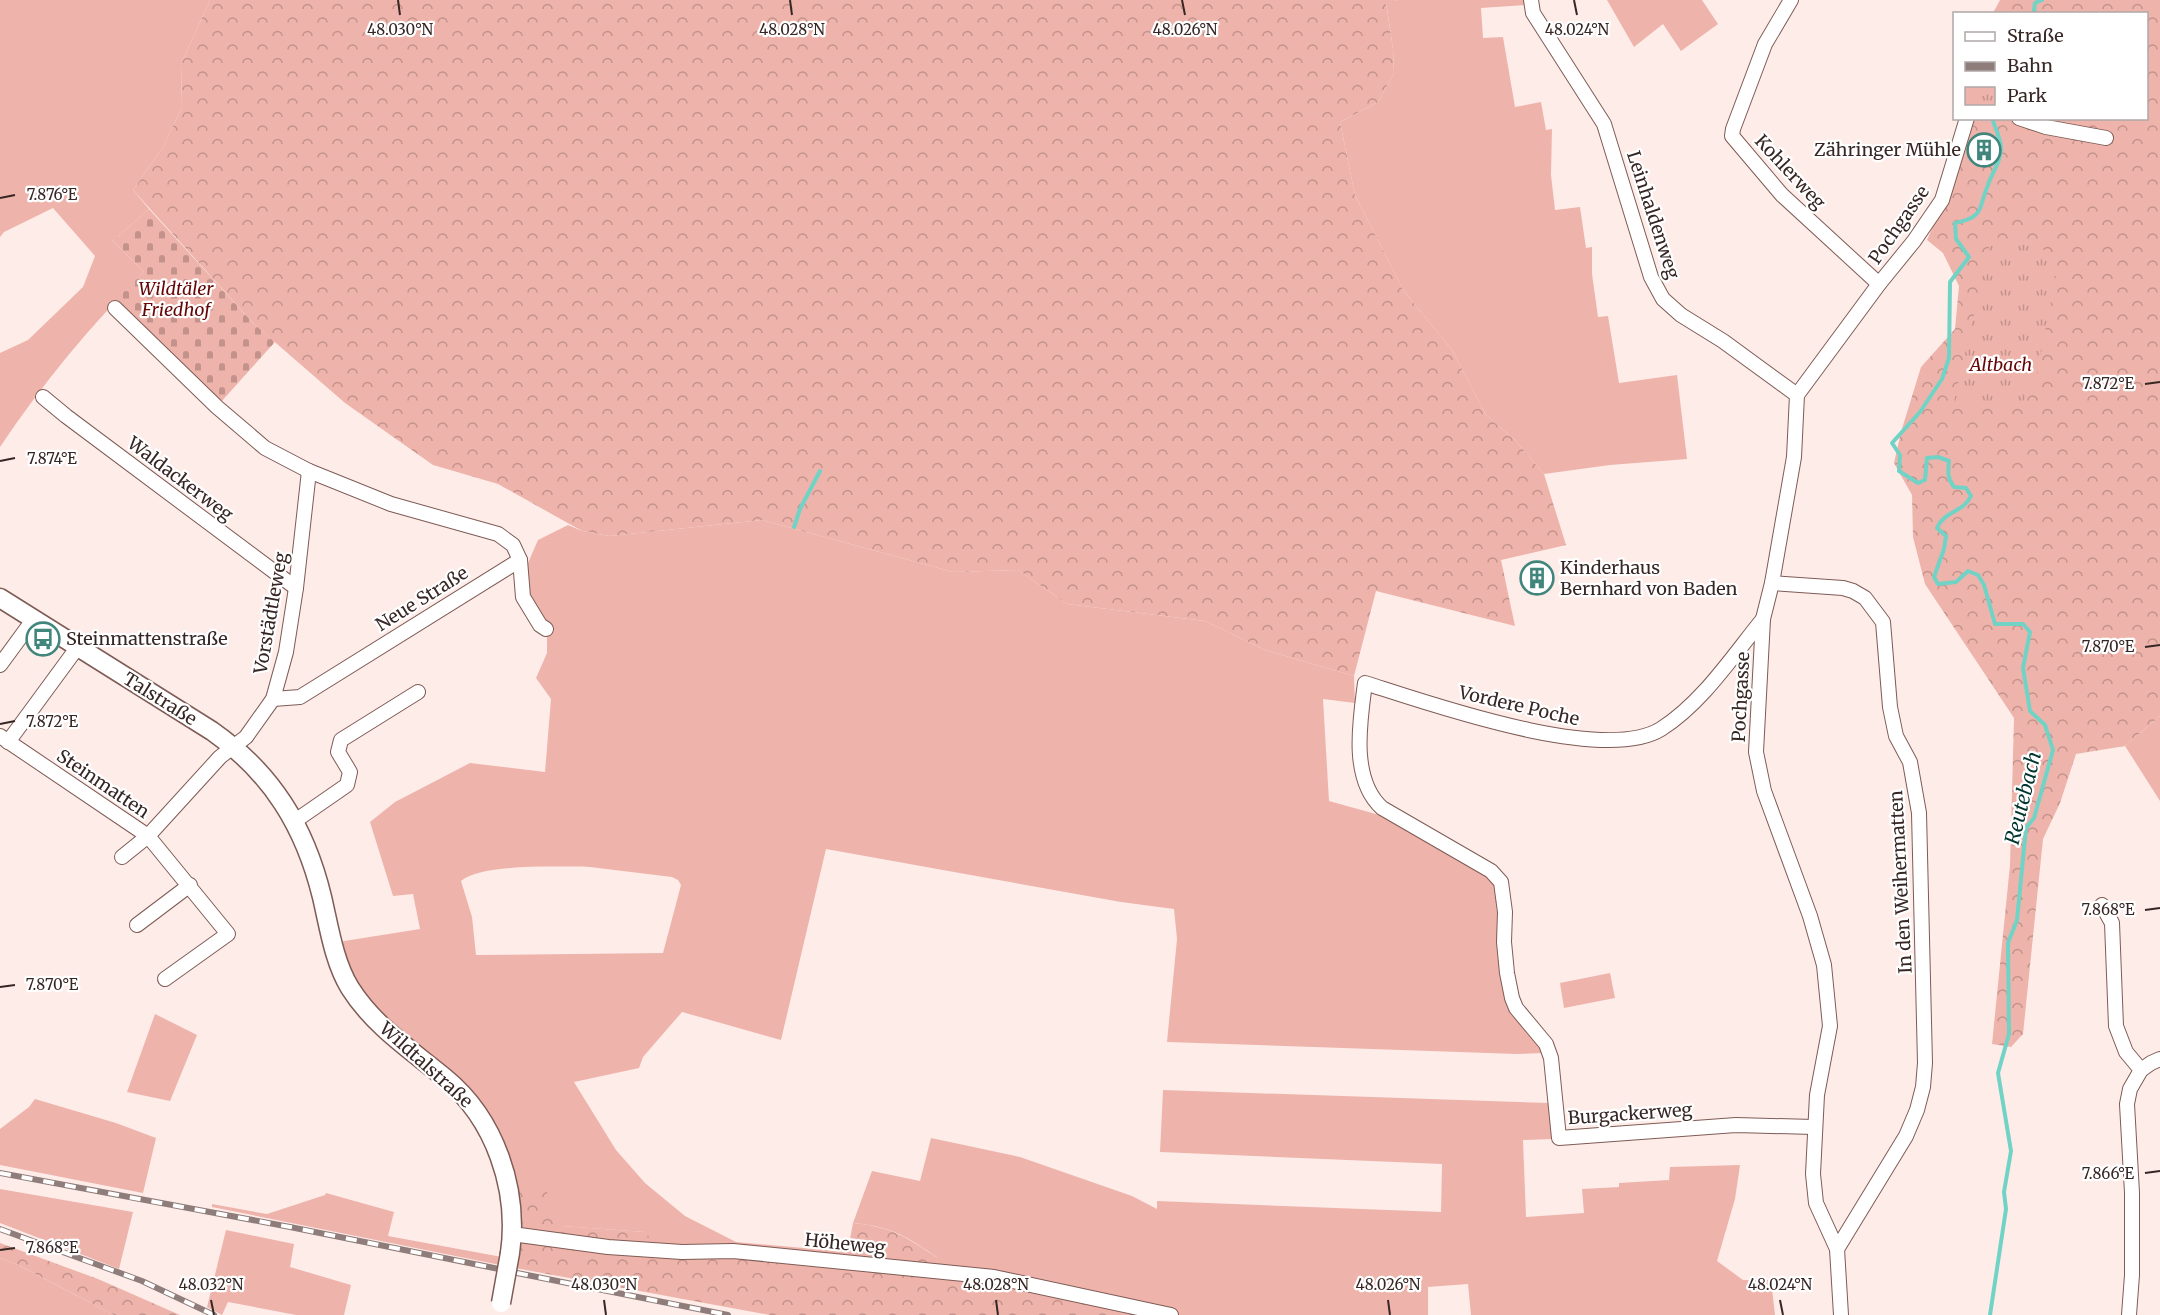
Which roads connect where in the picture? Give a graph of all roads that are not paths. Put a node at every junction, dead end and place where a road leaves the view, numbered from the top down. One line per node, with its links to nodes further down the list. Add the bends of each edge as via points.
1 (1531, 0): 8 (street, Leinhaldenweg, via 1533,13 1604,124 1652,277 1663,299)
2 (1791, 0): 6 (street, Kohlerweg, via 1766,44 1732,136 1782,195)
3 (1966, 120): 6 (street, Pochgasse, via 1942,200)
4 (2025, 120): 5 (street)
5 (2106, 138)
6 (1879, 284): 8 (street, Pochgasse)
7 (115, 308): 10 (street, via 265,448)
8 (1797, 395): 12 (street, Pochgasse, via 1794,457)
9 (43, 397): 13 (street, Waldackerweg)
10 (309, 471): 11 (street, via 391,504 498,534 513,545); 13 (street, Vorstädtleweg)
11 (520, 560): 17 (street, via 523,597); 22 (street, Neue Straße, via 300,697)
12 (1772, 583): 15 (street, Pochgasse); 36 (street, In den Weihermatten, via 1843,588 1873,606 1883,622 1890,707 1896,735 1910,762 1919,813 1923,1087 1906,1137)
13 (296, 588): 22 (street, Vorstädtleweg, via 286,652)
14 (0, 598): 16 (street, Talstraße)
15 (1763, 619): 20 (street, Vordere Poche, via 1683,712 1659,730 1639,737 1575,738 1517,727); 34 (street, Pochgasse, via 1756,752 1764,791 1824,965 1830,1026)
16 (33, 620): 18 (street, Talstraße); 19 (street)
17 (546, 629)
18 (77, 648): 23 (street, Steinmatten); 24 (street, Talstraße)
19 (0, 665)
20 (1365, 683): 34 (street, Burgackerweg, via 1361,710 1362,766 1372,799 1491,871 1501,882 1512,998 1546,1044 1551,1058 1559,1138 1736,1125)
21 (418, 692): 25 (street, via 341,740 338,752 350,772 348,785)
22 (273, 699): 24 (street, Vorstädtleweg)
23 (4, 739): 26 (street, Steinmatten)
24 (234, 747): 25 (street, Talstraße, via 269,783); 26 (street, Steinmatten, via 219,757)
25 (296, 823): 35 (street, Wildtalstraße, via 316,874 338,962 348,986 369,1015 447,1079 478,1112 503,1170)
26 (148, 836): 27 (street, Steinmatten); 28 (street, Steinmatten)
27 (122, 857)
28 (189, 884): 30 (street); 31 (street, via 228,934)
29 (2102, 905): 33 (street, via 2112,923 2116,1026 2126,1052)
30 (137, 925)
31 (165, 979)
32 (2160, 1059): 33 (street)
33 (2141, 1070): 40 (street, via 2127,1104 2132,1193)
34 (1814, 1127): 36 (street, Pochgasse, via 1816,1203)
35 (512, 1234): 37 (street, Wildtalstraße, bridge); 38 (street, Höheweg, via 608,1247 733,1251 994,1277)
36 (1837, 1249): 39 (street, Pochgasse)
37 (501, 1309)
38 (1171, 1315)
39 (1841, 1315)
40 (2129, 1315)

